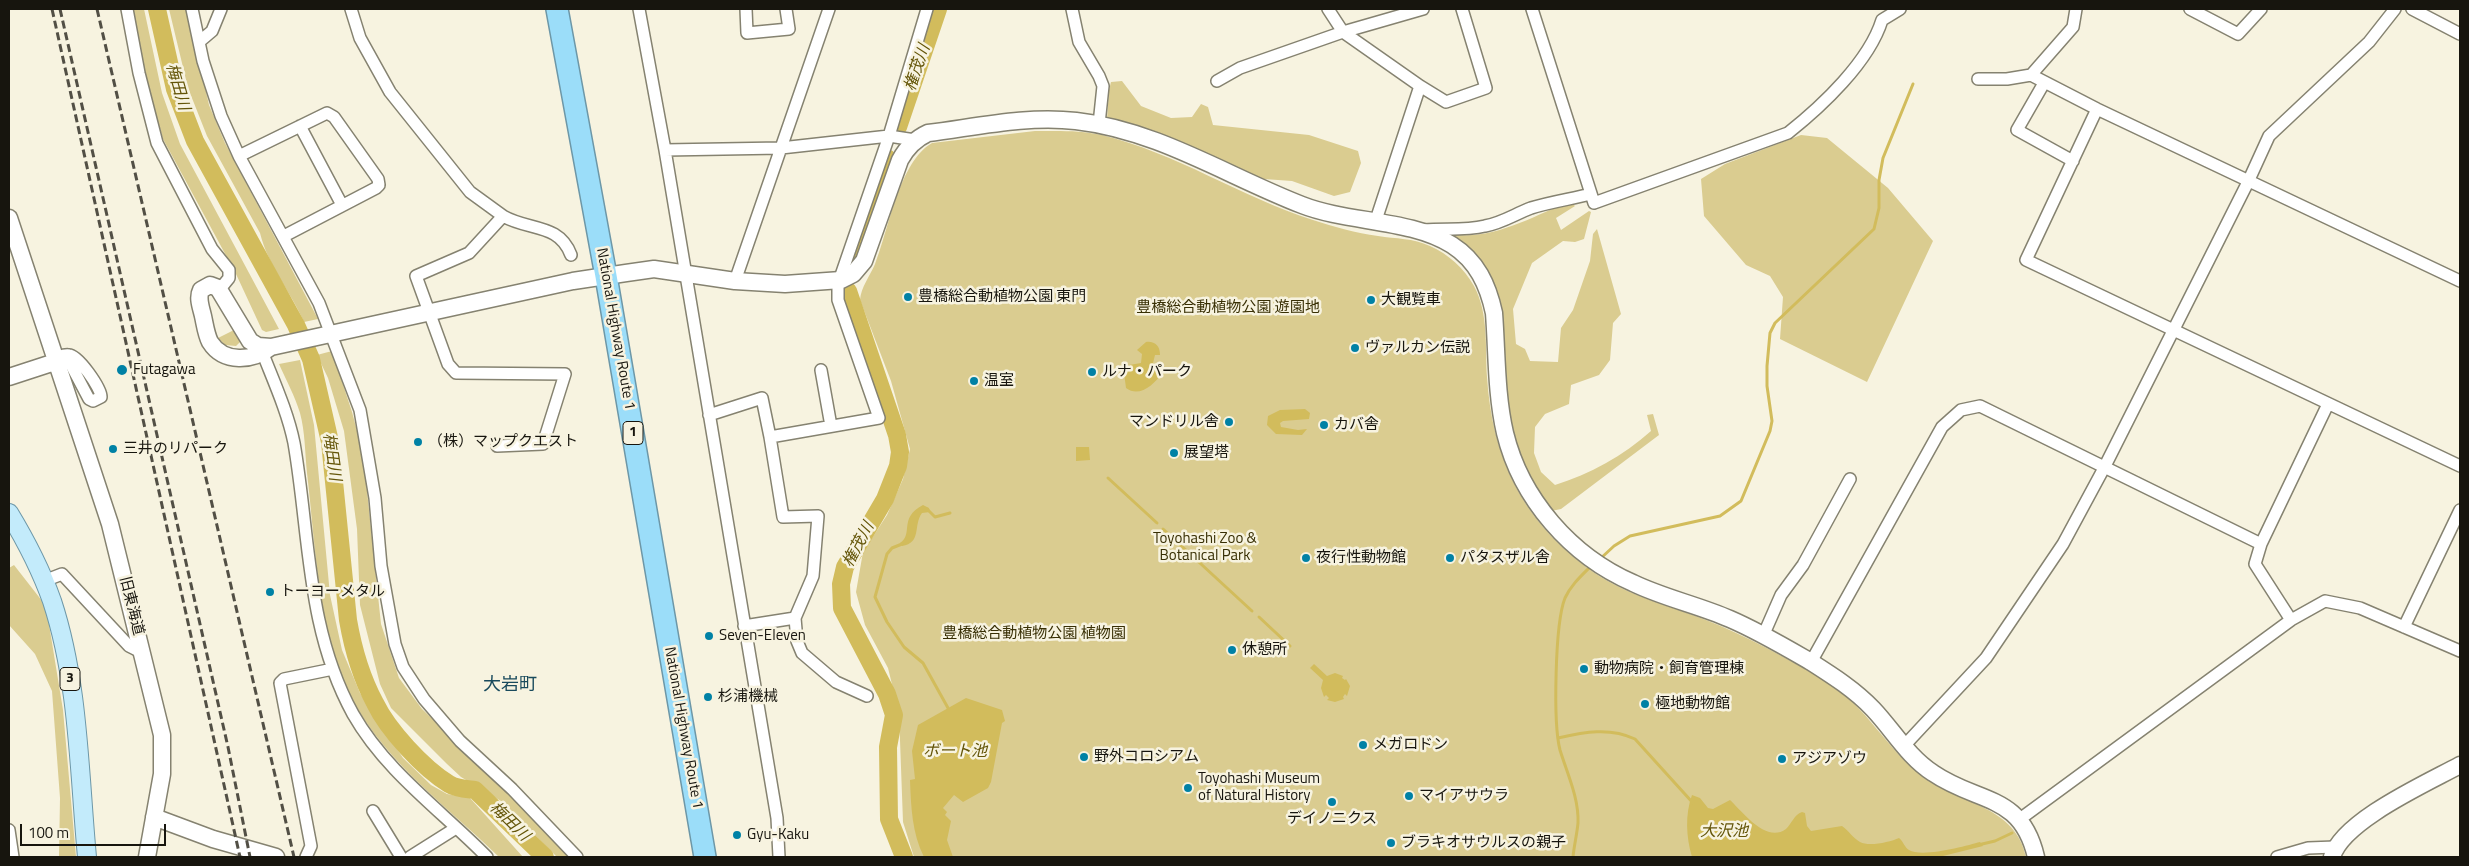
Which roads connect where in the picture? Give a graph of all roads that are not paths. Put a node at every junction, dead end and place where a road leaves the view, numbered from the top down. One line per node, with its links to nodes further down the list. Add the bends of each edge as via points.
1 (127, 9): 56 (street, via 157,143 211,246 229,270 229,278)
2 (192, 9): 26 (street)
3 (221, 9): 26 (street, via 212,30)
4 (351, 9): 44 (street, via 360,38 390,92 470,192)
5 (543, 9): 52 (highway, National Highway Route 1 / 1)
6 (557, 9): 52 (highway, National Highway Route 1 / 1)
7 (639, 9): 38 (street)
8 (746, 9): 9 (street, via 747,32 788,29)
9 (786, 9)
10 (829, 9): 37 (street)
11 (927, 9): 35 (street)
12 (1072, 9): 33 (street, via 1079,42 1103,86)
13 (1328, 9): 24 (street)
14 (1423, 9): 24 (street)
15 (1462, 9): 31 (street, via 1486,88 1446,102)
16 (1532, 9): 42 (street)
17 (1900, 9): 23 (street)
18 (2076, 9): 27 (street, via 2073,28)
19 (2190, 9): 20 (street, via 2238,34)
20 (2261, 9)
21 (2394, 9): 41 (street, via 2369,42 2269,136)
22 (2412, 9): 25 (street)
23 (1879, 14): 42 (street, via 1878,31 1863,57 1810,116 1788,133 1594,204)
24 (1343, 32): 29 (street, via 1240,68); 31 (street)
25 (2460, 34)
26 (199, 42): 39 (street, via 214,98)
27 (2031, 75): 28 (street); 30 (street)
28 (1978, 79)
29 (1217, 82)
30 (2044, 84): 32 (street); 40 (street, via 2017,130)
31 (1420, 86): 46 (street)
32 (2097, 109): 40 (street); 41 (street)
33 (1099, 124): 36 (street, via 1073,120 1022,122 928,133); 46 (street, via 1146,137 1302,205 1336,216)
34 (300, 126): 39 (street); 43 (street); 43 (street, via 325,113 330,114 378,179 378,186)
35 (889, 136): 36 (street); 37 (street); 53 (street)
36 (915, 140): 53 (street, via 900,160 864,261 853,274)
37 (780, 148): 38 (street); 55 (street)
38 (665, 150): 51 (street)
39 (239, 156): 48 (street)
40 (2073, 161): 60 (street, via 2026,260)
41 (2248, 182): 54 (street); 60 (street)
42 (1591, 194): 47 (street, via 1530,209 1484,227)
43 (342, 205): 48 (street)
44 (504, 216): 50 (street, via 522,225 555,233 564,241); 58 (street, via 469,253 416,276)
45 (9, 218): 49 (street, 旧東海道)
46 (1375, 223): 47 (street)
47 (1418, 230): 84 (street, via 1453,245 1474,264 1484,281 1494,314 1500,403 1506,435 1523,480 1551,521 1583,553 1619,577 1730,619)
48 (284, 236): 61 (street, via 318,303)
49 (13, 247): 65 (street, 旧東海道)
50 (571, 255)
51 (685, 274): 52 (street, via 654,269); 55 (street); 69 (street)
52 (599, 277): 58 (street); 107 (highway, National Highway Route 1 / 1); 108 (highway, National Highway Route 1 / 1)
53 (839, 281): 55 (street); 70 (street, via 838,300 878,418)
54 (2460, 281)
55 (735, 282)
56 (220, 290): 57 (street); 59 (street, via 210,285 201,291 199,299)
57 (232, 308): 59 (street, via 216,308); 62 (street)
58 (430, 314): 61 (street); 72 (street, via 448,364 456,373 565,374 543,444)
59 (203, 318): 64 (street, via 210,341)
60 (2172, 329): 68 (street); 74 (street)
61 (329, 335): 63 (street); 106 (street, via 360,410 375,498 382,566 395,644 403,668 455,735)
62 (248, 338): 63 (street); 64 (street)
63 (267, 350): 64 (street, via 239,358); 88 (street, via 293,442 317,618)
64 (229, 357)
65 (55, 362): 67 (street); 86 (street, 旧東海道, via 110,524)
66 (821, 370): 70 (street)
67 (9, 377)
68 (2328, 404): 73 (street); 78 (street)
69 (709, 415): 71 (street, via 762,398); 82 (street)
70 (831, 426): 71 (street)
71 (770, 436): 80 (street, via 783,517 818,516 813,576)
72 (497, 446)
73 (2460, 466)
74 (2104, 468): 78 (street); 87 (street, via 1980,406 1960,410 1942,427); 90 (street, via 2063,544 1986,658)
75 (1850, 479): 84 (street, via 1803,565 1781,595)
76 (2460, 510): 83 (street)
77 (9, 513): 79 (main road, 3)
78 (2260, 544): 81 (street, via 2255,564)
79 (44, 581): 86 (street, via 62,574 129,646); 99 (main road, 3, via 68,664)
80 (795, 618): 82 (street); 89 (street, via 797,642 802,653 836,682)
81 (2291, 620): 83 (street, via 2325,601 2360,608); 94 (street)
82 (744, 626): 109 (street, via 777,818)
83 (2404, 627): 85 (street)
84 (1763, 636): 87 (street)
85 (2460, 651)
86 (143, 652): 93 (street, 旧東海道, via 163,745 162,774)
87 (1811, 662): 90 (street, via 1860,696)
88 (333, 669): 95 (street, via 353,714 367,735 404,779); 102 (street, via 284,679 280,683 311,846)
89 (867, 696)
90 (1904, 746): 94 (street, via 1940,778 2000,804)
91 (2460, 764): 97 (street, via 2362,820)
92 (373, 811): 103 (street)
93 (154, 817): 100 (street, 旧東海道); 101 (street, via 213,840)
94 (2020, 819): 110 (street, via 2030,836)
95 (456, 828): 104 (street); 105 (street)
96 (9, 830): 98 (street)
97 (2334, 852): 111 (street, via 2308,848)
98 (13, 857)
99 (87, 857)
100 (147, 857)
101 (276, 857)
102 (306, 857)
103 (401, 857)
104 (410, 857)
105 (487, 857)
106 (577, 857)
107 (691, 857)
108 (705, 857)
109 (779, 857)
110 (2036, 857)
111 (2277, 857)

